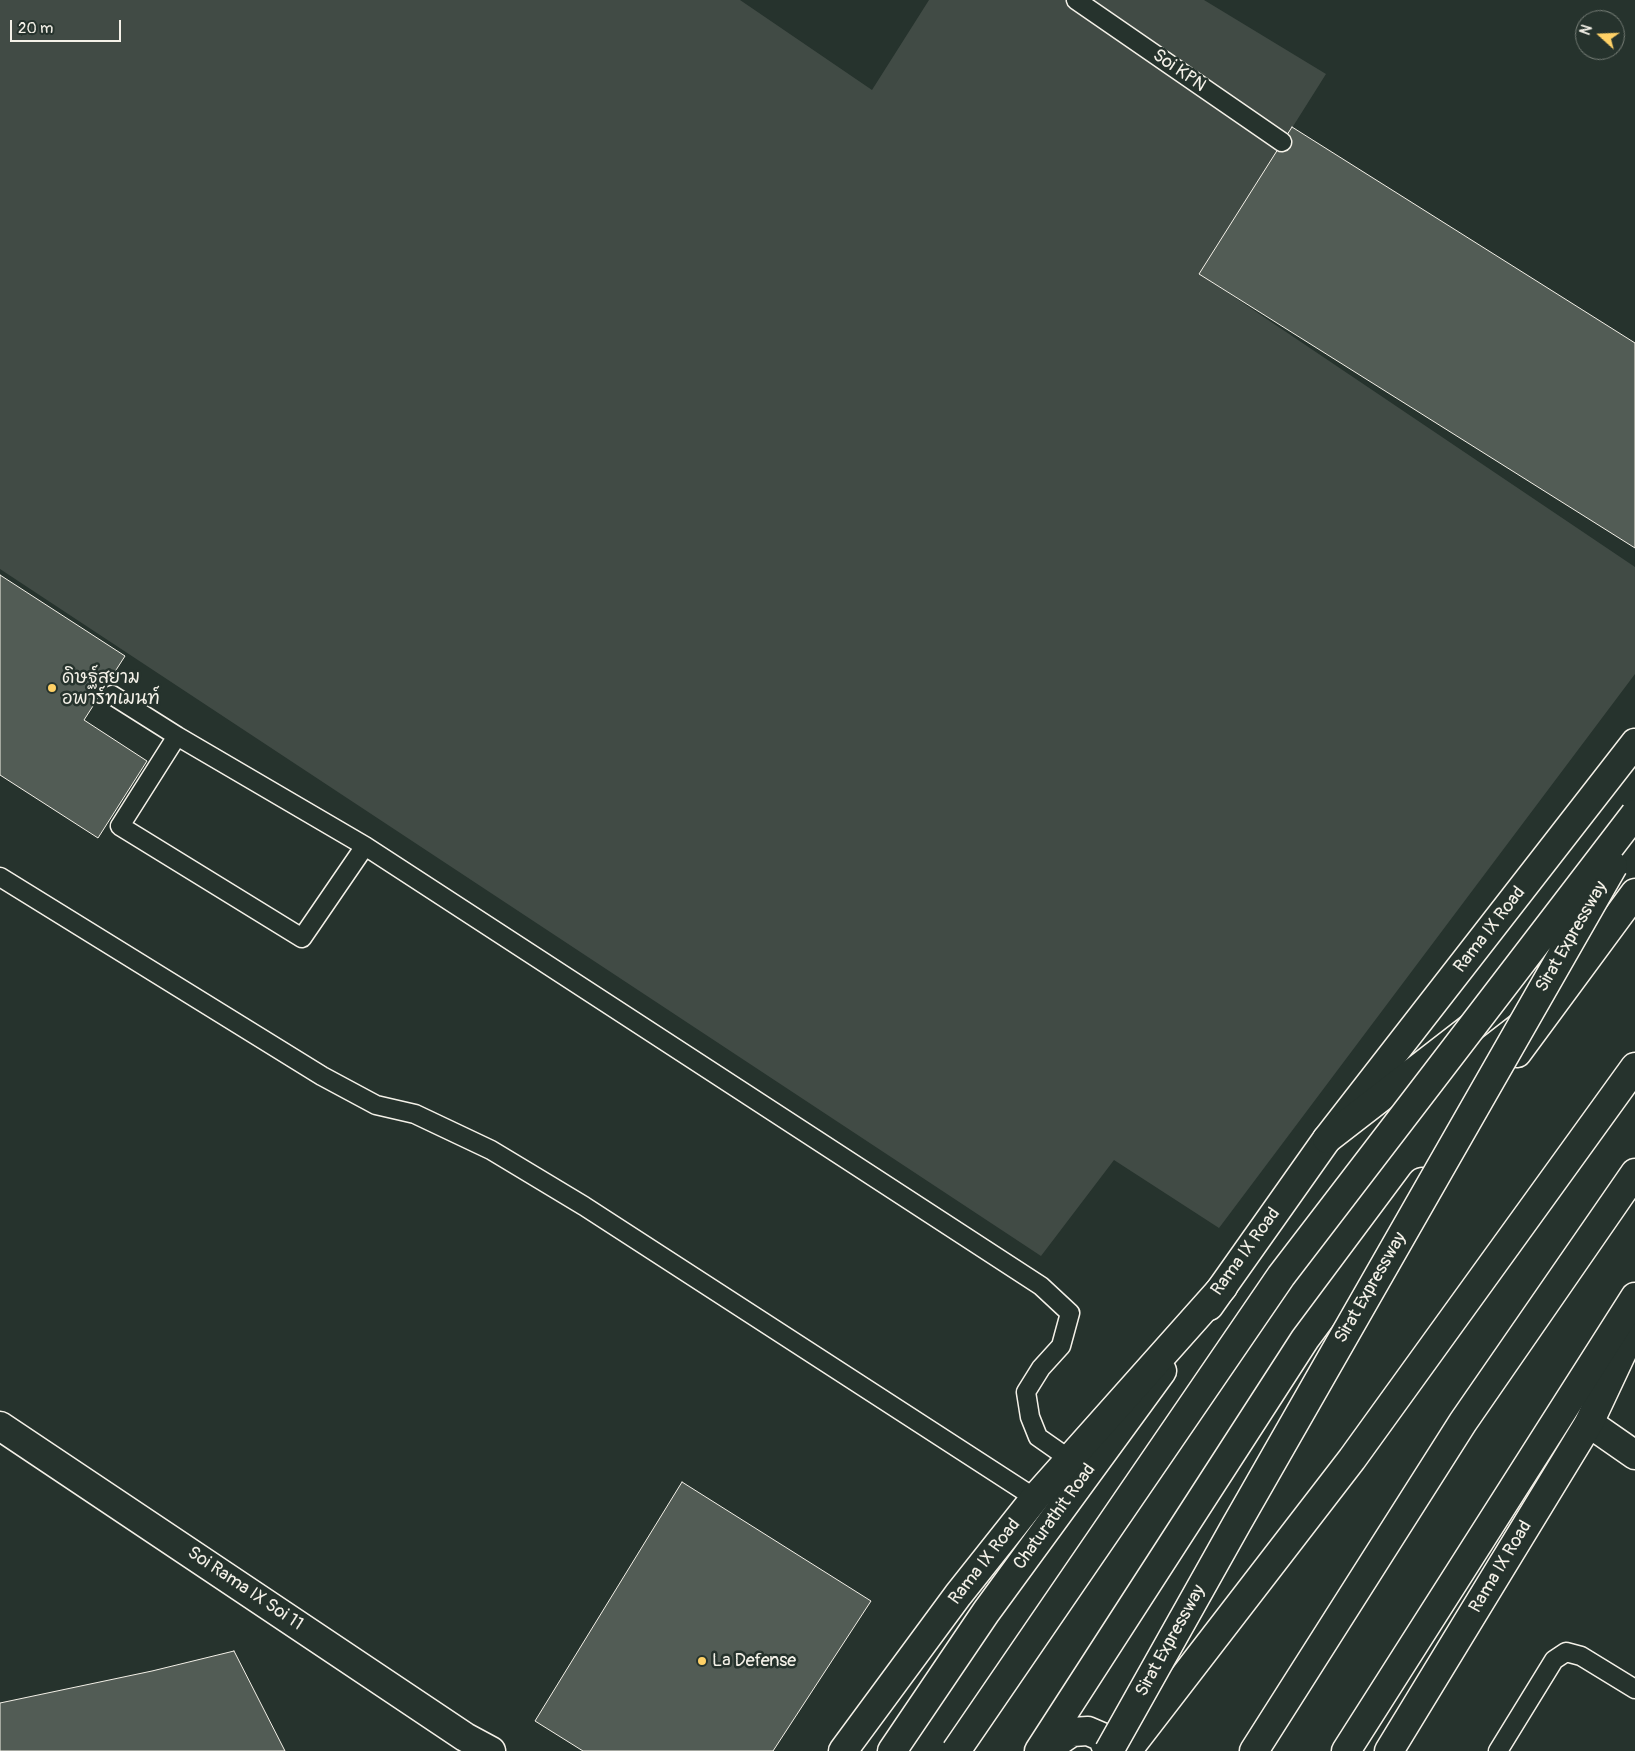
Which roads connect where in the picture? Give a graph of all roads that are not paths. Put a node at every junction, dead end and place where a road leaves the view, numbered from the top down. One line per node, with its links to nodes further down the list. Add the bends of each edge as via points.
1 (1076, 0): 2 (lane, Soi KPN)
2 (1282, 142)
3 (112, 695): 4 (lane)
4 (177, 736): 8 (lane); 8 (lane, via 120,826 302,938)
5 (1635, 743): 12 (main road, Rama IX Road)
6 (1635, 814): 26 (main road, bridge, via 1281,1276)
7 (1635, 827): 29 (main road, Sirat Expressway, bridge)
8 (365, 846): 20 (lane, via 1048,1293 1070,1312 1061,1346 1041,1368 1026,1392 1030,1418 1038,1437)
9 (0, 877): 21 (lane, via 322,1076 376,1105 415,1114 491,1150 584,1206)
10 (1629, 901): 12 (main road); 27 (main road, via 1305,1339)
11 (1635, 1067): 30 (main road, via 1352,1459)
12 (1327, 1139): 14 (main road, Rama IX Road)
13 (1635, 1173): 31 (main road, via 1463,1422)
14 (1223, 1287): 20 (main road, Rama IX Road); 25 (main road, Chaturathit Road, via 986,1612)
15 (1635, 1296): 32 (main road)
16 (1635, 1326): 17 (main road, Rama IX Road)
17 (1589, 1423): 19 (main road); 33 (main road, Rama IX Road)
18 (0, 1426): 23 (main road, Soi Rama IX Soi 11)
19 (1635, 1455)
20 (1068, 1458): 21 (main road, Rama IX Road)
21 (1035, 1498): 24 (main road, Rama IX Road, via 958,1595)
22 (1635, 1689): 34 (lane, via 1580,1656 1566,1652 1554,1660)
23 (491, 1751)
24 (843, 1751)
25 (892, 1751)
26 (956, 1751)
27 (1039, 1751)
28 (1044, 1751): 29 (main road, via 1072,1732 1088,1731 1102,1737)
29 (1108, 1751)
30 (1127, 1751)
31 (1254, 1751)
32 (1346, 1751)
33 (1389, 1751)
34 (1498, 1751)

